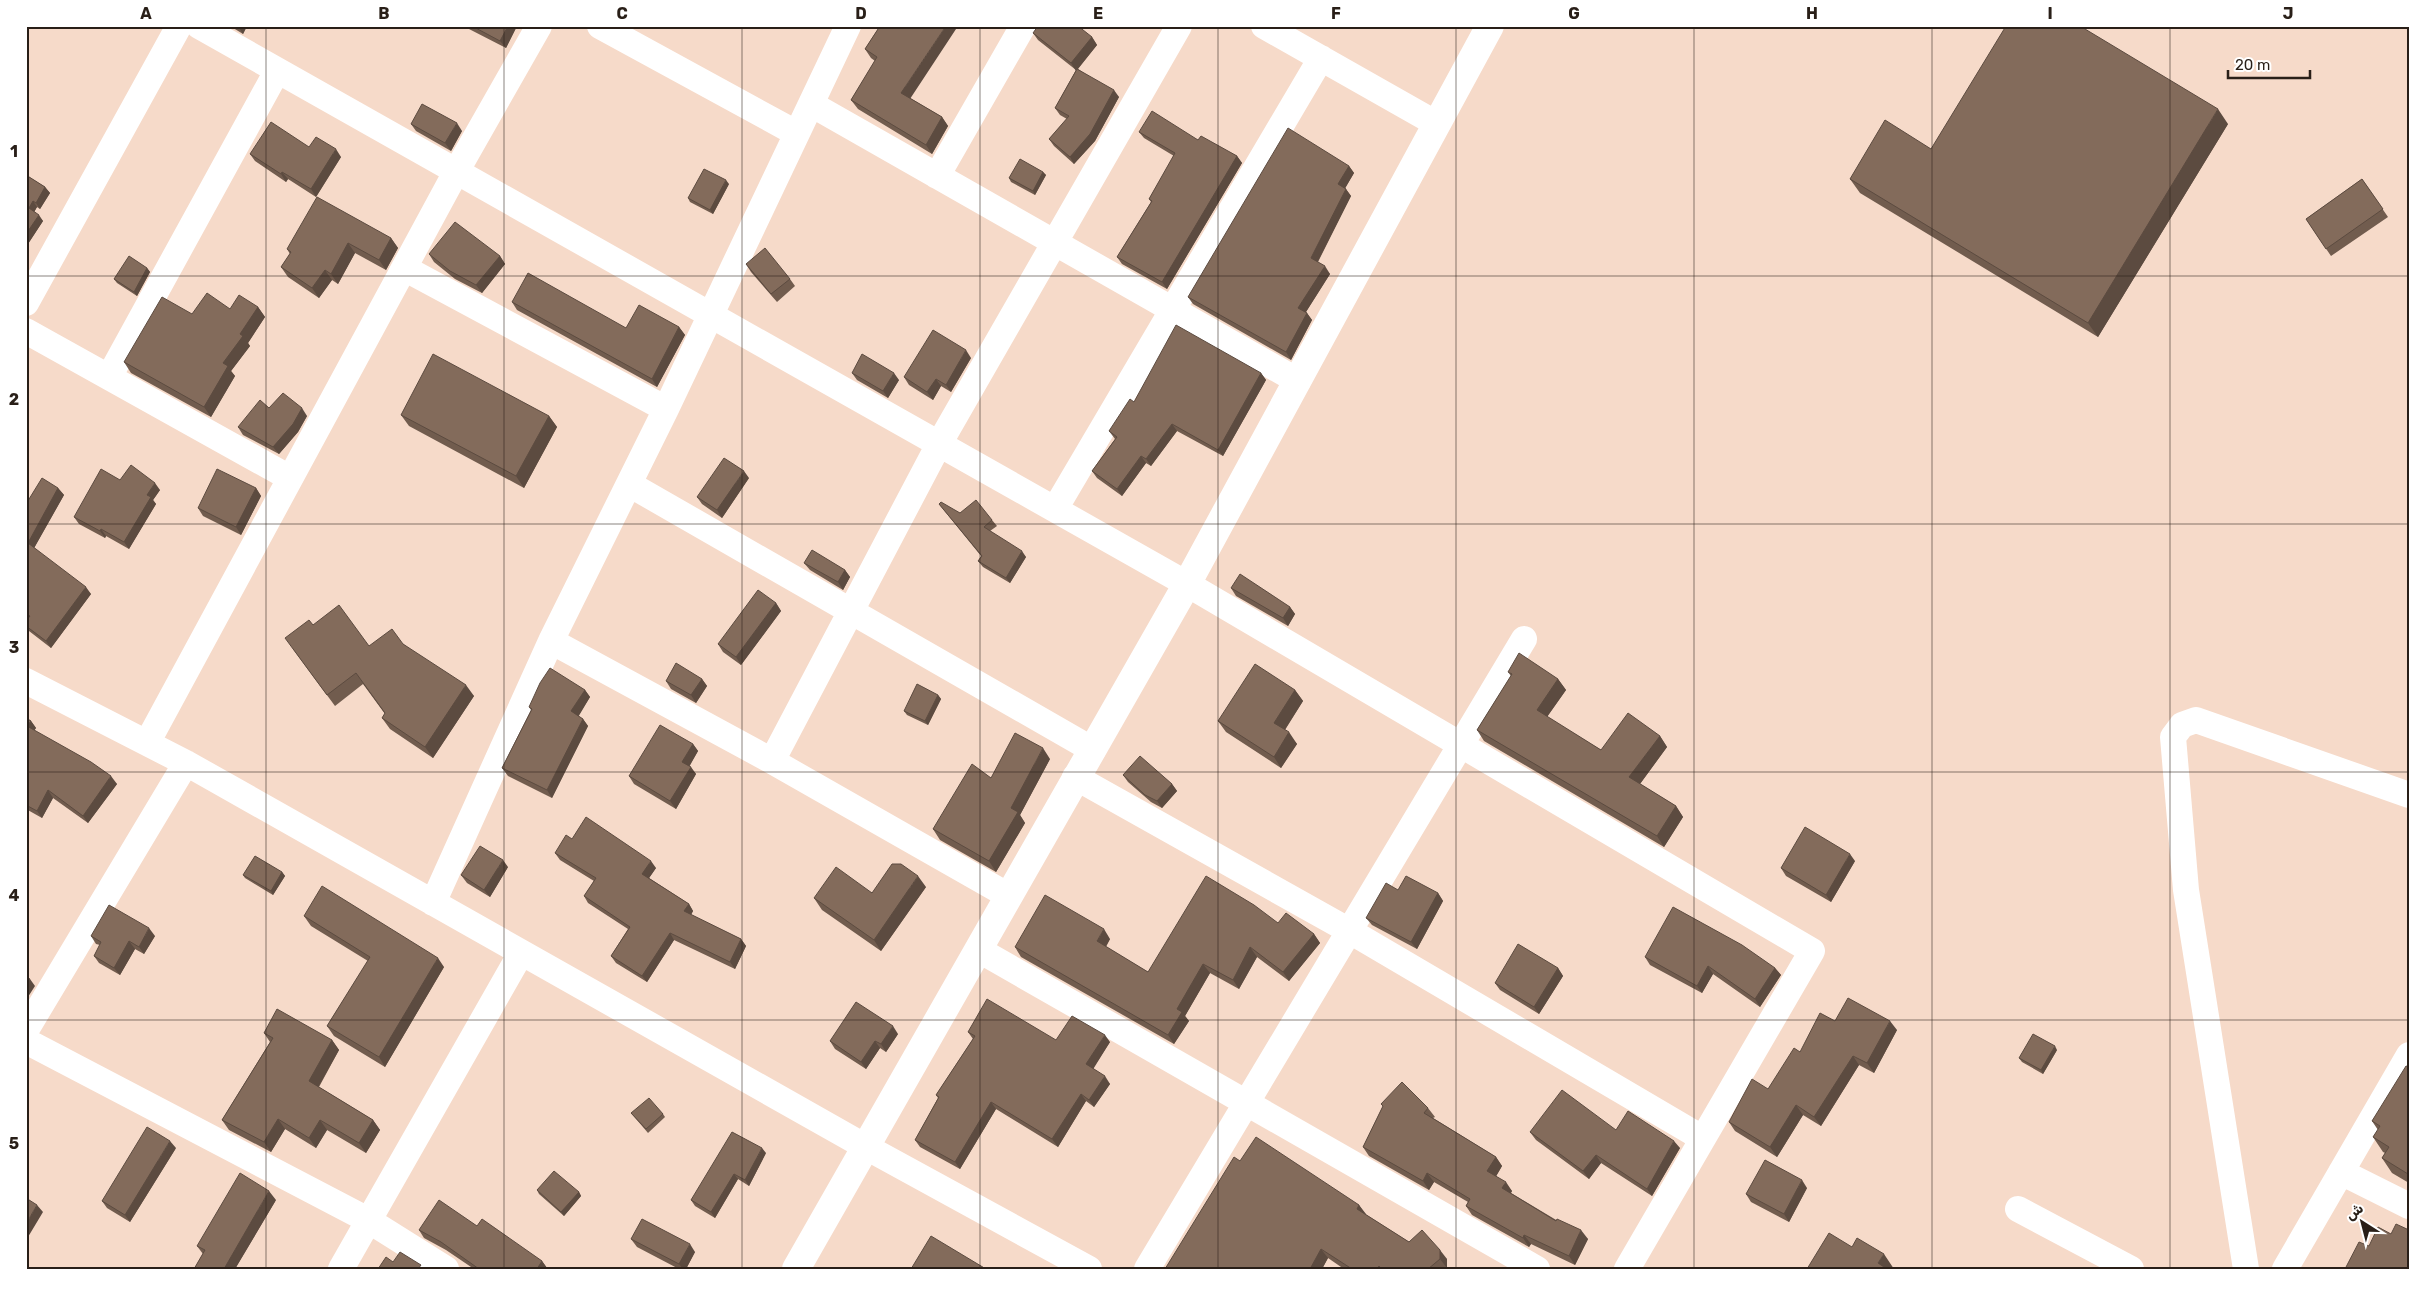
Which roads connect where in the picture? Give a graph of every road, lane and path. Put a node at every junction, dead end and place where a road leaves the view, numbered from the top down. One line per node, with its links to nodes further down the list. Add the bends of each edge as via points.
1 (179, 26): 19 (street)
2 (199, 26): 11 (street)
3 (539, 26): 15 (street)
4 (600, 26): 14 (street)
5 (848, 26): 12 (street)
6 (1023, 26): 16 (street)
7 (1178, 26): 17 (street)
8 (1264, 26): 10 (street)
9 (1490, 26): 13 (main road)
10 (1321, 58): 13 (street); 20 (street)
11 (277, 71): 15 (street); 23 (street)
12 (811, 104): 14 (street); 16 (street)
13 (1437, 124): 24 (main road)
14 (796, 133): 21 (street)
15 (456, 172): 18 (street); 21 (street)
16 (937, 176): 17 (street)
17 (1055, 243): 20 (street); 26 (street)
18 (404, 268): 25 (street); 27 (street)
19 (26, 303)
20 (1174, 310): 24 (street); 29 (street)
21 (711, 316): 25 (street); 26 (street)
22 (26, 331): 23 (street)
23 (109, 377): 27 (street)
24 (1298, 381): 30 (main road)
25 (666, 408): 28 (street)
26 (939, 444): 29 (street); 31 (street)
27 (290, 478): 35 (street)
28 (628, 484): 31 (street); 33 (street)
29 (1055, 509): 30 (street)
30 (1187, 584): 36 (street); 37 (main road)
31 (850, 612): 37 (street); 38 (street)
32 (1524, 639): 36 (street)
33 (552, 641): 38 (street); 43 (street)
34 (26, 681): 35 (street)
35 (147, 743): 39 (street)
36 (1461, 744): 44 (street); 51 (street, via 1812,951)
37 (1093, 750): 40 (main road)
38 (772, 761): 42 (street)
39 (186, 763): 43 (street); 47 (street)
40 (1075, 777): 42 (main road); 44 (street)
41 (2409, 795): 65 (street, via 2196,720 2182,725 2173,737 2186,890)
42 (1009, 896): 45 (main road)
43 (433, 903): 46 (street)
44 (1348, 930): 50 (street); 51 (street)
45 (979, 950): 50 (street); 52 (main road)
46 (522, 952): 52 (street); 56 (street)
47 (26, 1030)
48 (26, 1041): 56 (street)
49 (2409, 1055): 53 (street)
50 (1247, 1102): 61 (street); 62 (street)
51 (1702, 1138): 63 (street)
52 (866, 1147): 59 (main road); 60 (street)
53 (2341, 1172): 54 (street); 66 (street)
54 (2409, 1206)
55 (2018, 1209): 64 (street)
56 (368, 1220): 57 (street); 58 (street)
57 (341, 1269)
58 (446, 1269)
59 (796, 1269)
60 (1089, 1269)
61 (1147, 1269)
62 (1537, 1269)
63 (1627, 1269)
64 (2131, 1269)
65 (2246, 1269)
66 (2285, 1269)

